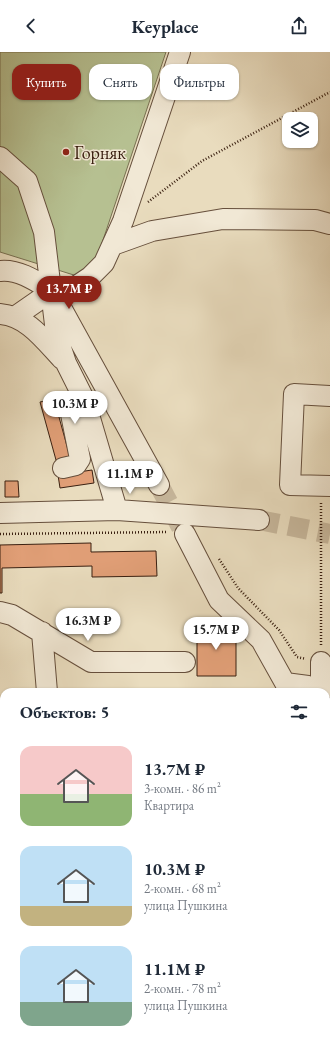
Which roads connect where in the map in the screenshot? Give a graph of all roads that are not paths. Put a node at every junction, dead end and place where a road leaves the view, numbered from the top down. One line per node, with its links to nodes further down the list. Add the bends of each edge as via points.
1 (180, 52): 4 (street)
2 (0, 157): 6 (street, via 28,181 44,232)
3 (330, 224): 4 (street, via 315,220 223,218 152,231)
4 (113, 245): 6 (street, via 104,263 90,277 75,287)
5 (0, 272): 6 (street, via 30,277)
6 (52, 290): 7 (street); 8 (street, via 56,333); 12 (street)
7 (8, 315): 8 (street, via 29,325)
8 (66, 363): 10 (street)
9 (330, 396): 13 (street, via 294,394 290,484)
10 (85, 401): 11 (street, via 76,403 70,409 80,458 76,465); 14 (street)
11 (63, 468)
12 (159, 485)
13 (326, 486)
14 (117, 510): 15 (street); 16 (street)
15 (0, 512)
16 (259, 520)
17 (180, 533): 23 (street, via 218,600 261,640 285,683)
18 (0, 612): 19 (street, via 12,615)
19 (42, 632): 20 (street, via 90,662); 22 (street)
20 (185, 662)
21 (321, 662): 24 (street)
22 (47, 688)
23 (311, 688)
24 (321, 688)

